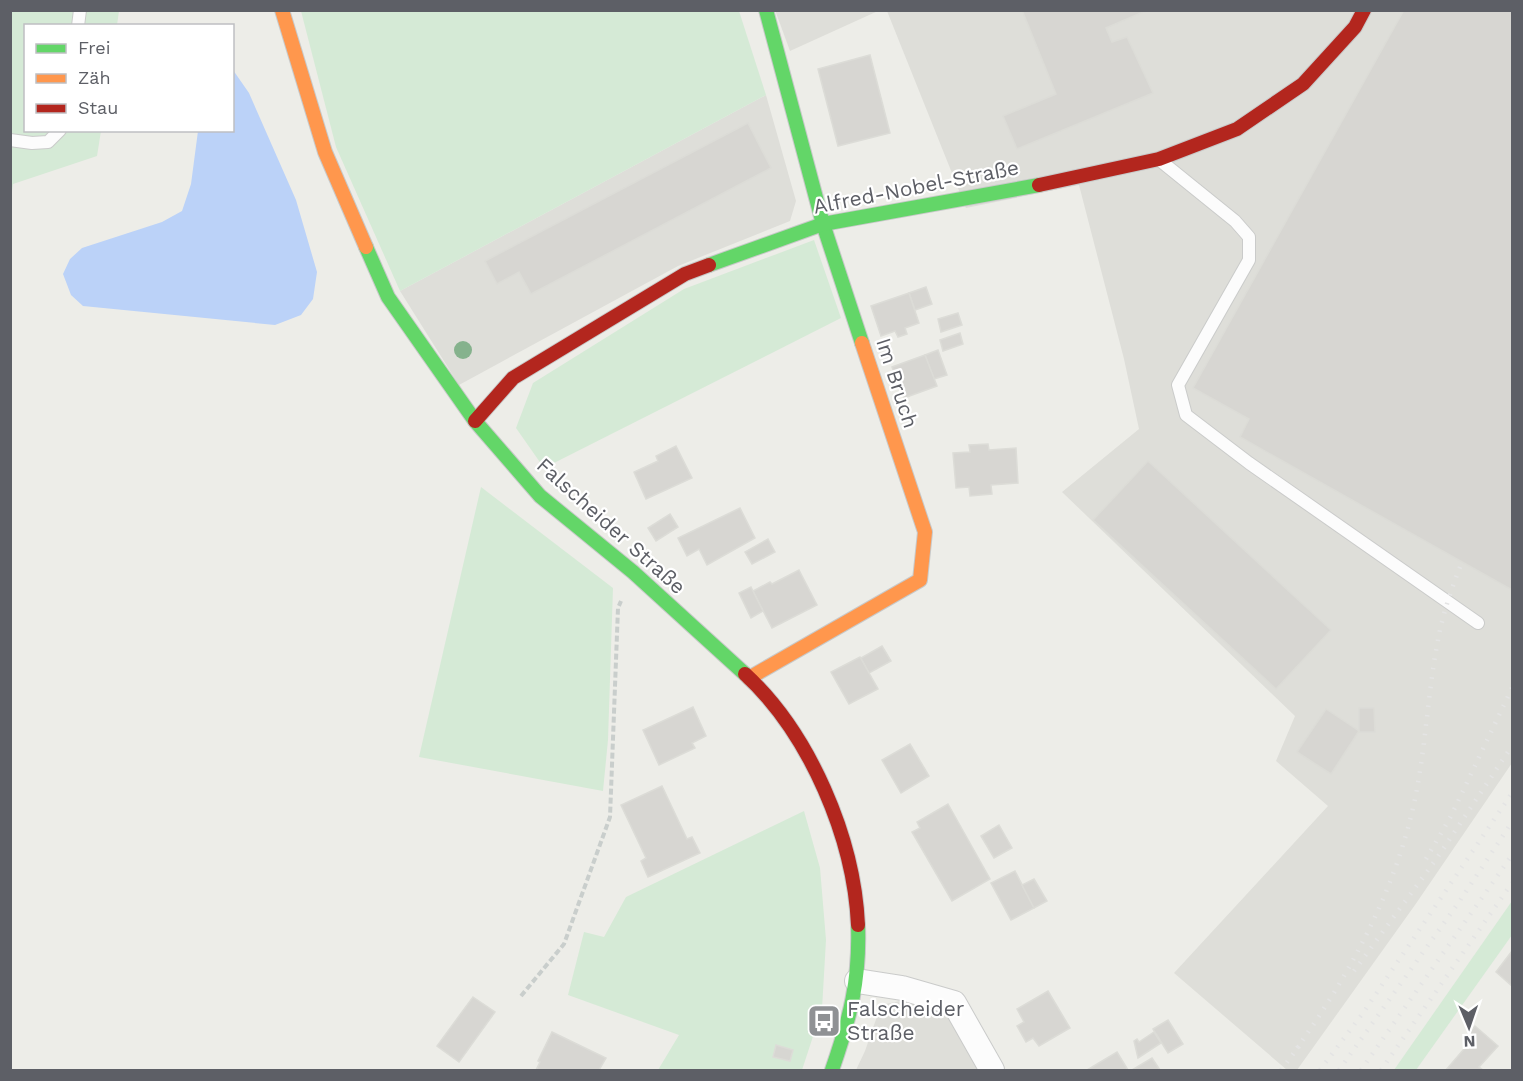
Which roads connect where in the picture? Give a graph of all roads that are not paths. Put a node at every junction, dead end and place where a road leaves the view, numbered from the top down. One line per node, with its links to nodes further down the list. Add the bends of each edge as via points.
1 (282, 10): 8 (street, Falscheider Straße, via 324,152 388,297)
2 (766, 10): 7 (street, Im Bruch)
3 (1364, 10): 6 (street, Alfred-Nobel-Straße, via 1355,27 1303,84 1237,129)
4 (58, 132): 5 (lane, via 48,142)
5 (10, 140)
6 (1159, 159): 7 (street, Alfred-Nobel-Straße, via 1082,177); 9 (lane, via 1249,237 1249,260 1178,385 1186,415)
7 (823, 224): 8 (street, Alfred-Nobel-Straße, via 685,274 513,378); 10 (street, Im Bruch, via 925,532 920,580)
8 (475, 421): 10 (street, Falscheider Straße, via 540,496 633,573)
9 (1478, 623)
10 (749, 678): 11 (street, Falscheider Straße, via 789,724 832,804 846,848 856,910)
11 (857, 981): 12 (street, Falscheider Straße); 13 (street, via 902,988 954,1003)
12 (832, 1071)
13 (992, 1071)

